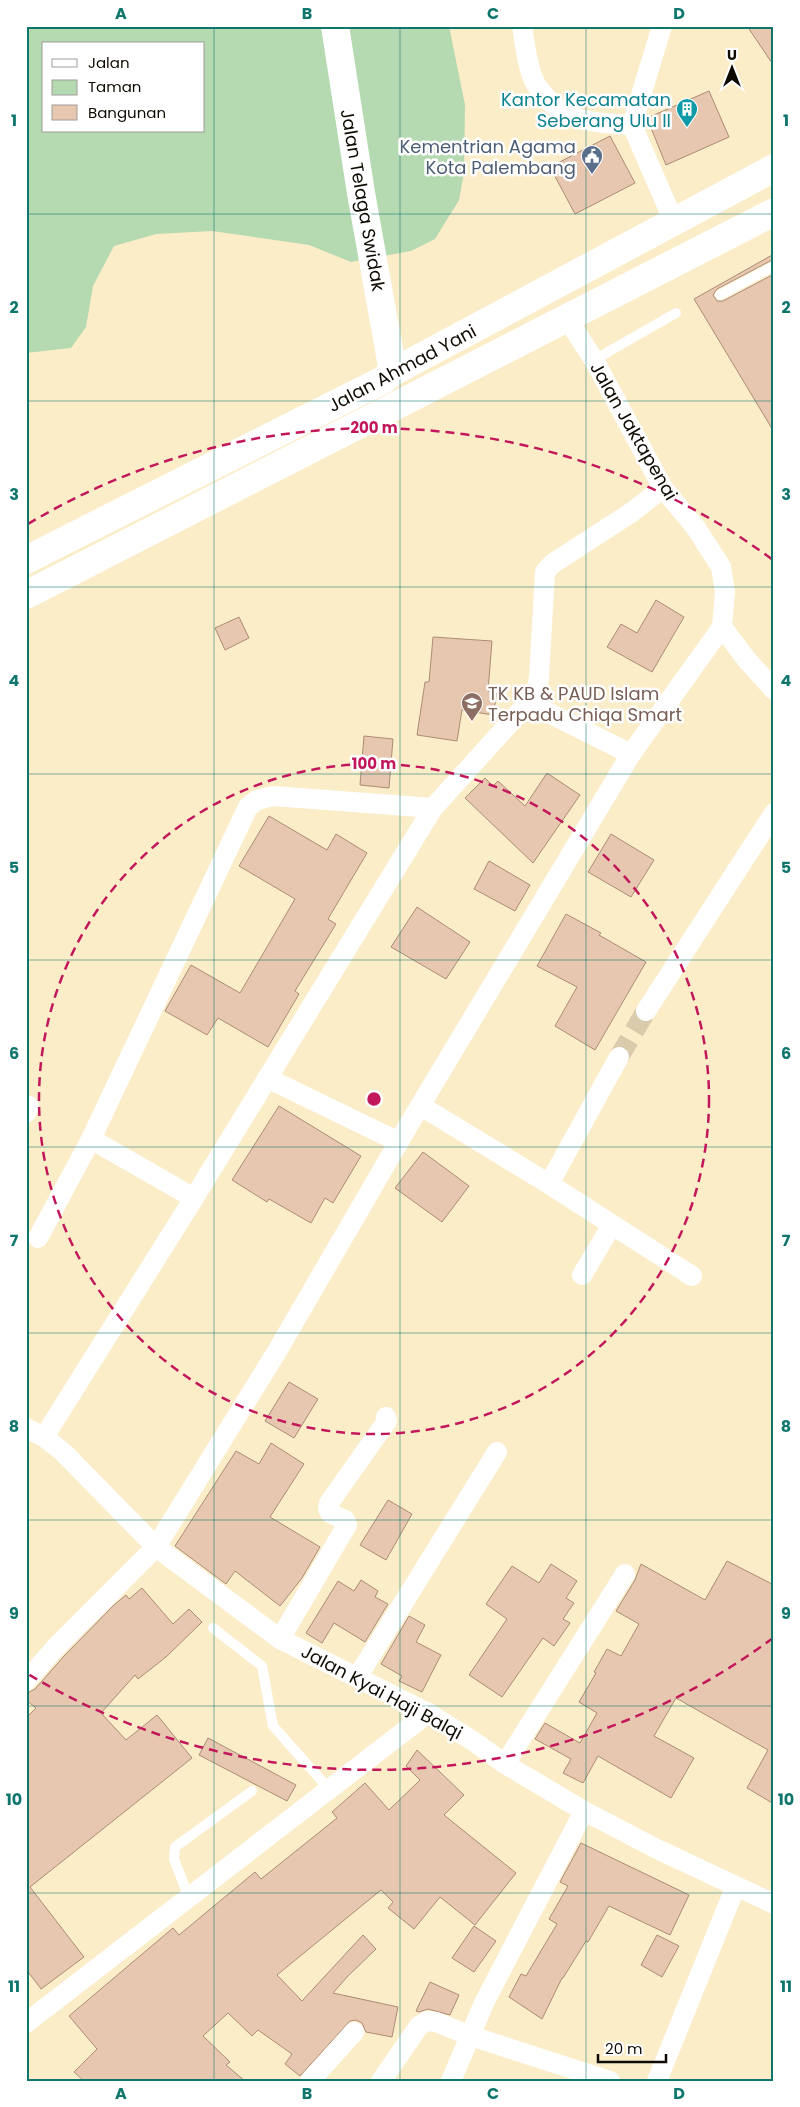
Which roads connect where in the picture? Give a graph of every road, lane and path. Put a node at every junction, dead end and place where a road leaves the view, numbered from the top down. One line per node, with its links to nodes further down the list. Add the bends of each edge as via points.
1 (335, 26): 13 (main road, Jalan Telaga Swidak)
2 (522, 26): 4 (street, via 535,84 550,102 568,116 590,122)
3 (662, 26): 4 (street)
4 (632, 125): 7 (street)
5 (774, 168): 7 (main road, Jalan Ahmad Yani)
6 (774, 212): 11 (main road, Jalan Ahmad Yani)
7 (674, 222): 13 (main road, Jalan Ahmad Yani)
8 (774, 266): 9 (lane)
9 (720, 295)
10 (676, 313): 12 (lane)
11 (566, 317): 12 (street, Jalan Jaktapenai); 14 (main road, Jalan Ahmad Yani)
12 (594, 360): 15 (street, Jalan Jaktapenai)
13 (393, 372): 14 (main road, Jalan Telaga Swidak); 16 (main road, Jalan Ahmad Yani, via 383,380)
14 (402, 402): 17 (main road, Jalan Ahmad Yani)
15 (663, 488): 18 (street, Jalan Jaktapenai, via 696,528 721,567 725,592); 20 (street, via 545,572 538,686)
16 (26, 560)
17 (26, 594)
18 (722, 627): 19 (street); 21 (street)
19 (774, 690)
20 (529, 703): 21 (street); 22 (street)
21 (631, 754): 27 (street)
22 (433, 808): 26 (street); 28 (street, via 273,796 257,800 248,807)
23 (774, 813): 24 (street)
24 (646, 1011)
25 (619, 1057): 30 (street)
26 (267, 1078): 29 (street); 31 (street)
27 (421, 1106): 29 (street); 30 (street)
28 (91, 1138): 31 (street); 33 (street)
29 (399, 1142): 39 (street, via 276,1353)
30 (549, 1184): 32 (street)
31 (194, 1198): 37 (street)
32 (612, 1225): 34 (street); 35 (street)
33 (38, 1238)
34 (582, 1275)
35 (692, 1276)
36 (386, 1417): 42 (street, via 387,1421 329,1503 330,1513 347,1525)
37 (35, 1433): 39 (street, Jalan Kyai Haji Balqi, via 63,1452)
38 (498, 1452): 43 (street)
39 (156, 1547): 42 (street, Jalan Kyai Haji Balqi); 44 (street)
40 (625, 1574): 46 (street)
41 (213, 1628): 47 (lane, via 262,1666 273,1726)
42 (280, 1639): 43 (street, Jalan Kyai Haji Balqi)
43 (358, 1676): 45 (street, Jalan Kyai Haji Balqi)
44 (26, 1681)
45 (428, 1713): 46 (street, Jalan Kyai Haji Balqi); 47 (street)
46 (505, 1764): 49 (street, Jalan Kyai Haji Balqi)
47 (329, 1789): 51 (street)
48 (252, 1792): 51 (lane, via 175,1847 174,1859)
49 (584, 1811): 50 (street, Jalan Kyai Haji Balqi); 55 (street, via 484,2003)
50 (735, 1888): 52 (street, Jalan Kyai Haji Balqi); 60 (street)
51 (189, 1898): 53 (street)
52 (774, 1904)
53 (26, 2023)
54 (354, 2032): 56 (street)
55 (471, 2036): 57 (street, via 427,2021 419,2026); 58 (street); 59 (street)
56 (310, 2081)
57 (381, 2081)
58 (451, 2081)
59 (610, 2081)
60 (657, 2081)

